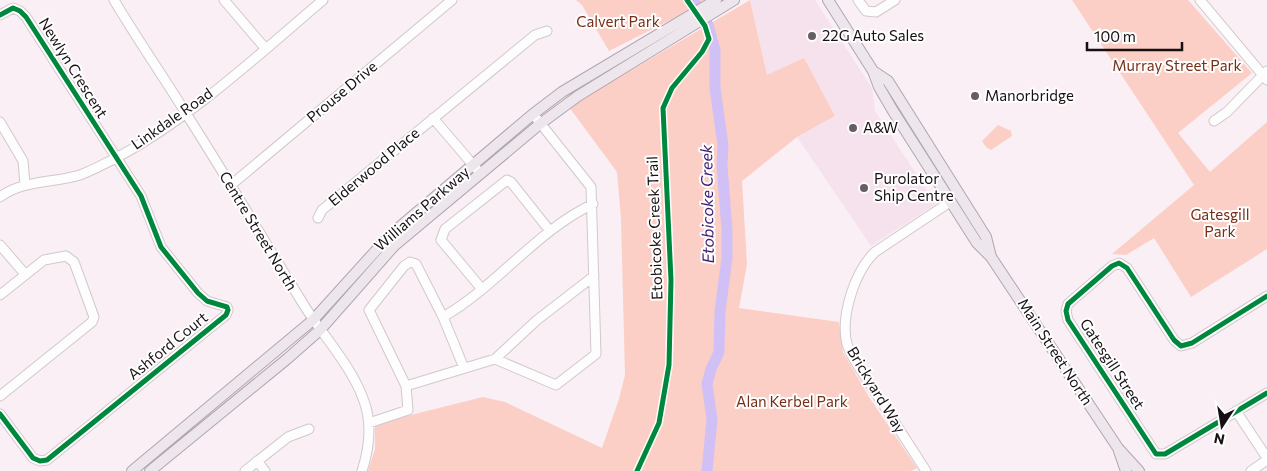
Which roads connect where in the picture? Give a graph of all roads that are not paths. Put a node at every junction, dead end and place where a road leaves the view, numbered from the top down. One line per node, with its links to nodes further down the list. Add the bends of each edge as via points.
1 (114, 0): 17 (street, Centre Street North)
2 (224, 0): 14 (street)
3 (323, 0): 14 (street, Linkdale Road)
4 (452, 0): 26 (street, Prouse Drive)
5 (734, 0): 10 (main road, Williams Parkway)
6 (828, 0): 15 (main road, Main Street North)
7 (858, 0): 8 (street, via 866,11 876,12)
8 (895, 0)
9 (1200, 0): 16 (street)
10 (716, 3): 12 (main road, Williams Parkway)
11 (0, 15): 23 (street, Newlyn Crescent, via 13,8 26,17)
12 (688, 23): 18 (main road, Williams Parkway, via 562,92); 22 (main road, Williams Parkway)
13 (547, 31): 19 (street, Elderwood Place, via 535,35)
14 (265, 48): 17 (street, Linkdale Road)
15 (874, 71): 28 (main road, Main Street North, via 878,87); 33 (main road, Main Street North, via 888,81 986,237)
16 (1266, 75): 20 (street)
17 (186, 113): 23 (street, Linkdale Road); 26 (street, Centre Street North)
18 (533, 114): 22 (street); 24 (main road, Williams Parkway)
19 (433, 118): 24 (street, Elderwood Place); 30 (street, Elderwood Place, via 322,210)
20 (1214, 121)
21 (0, 122): 25 (street, via 23,162)
22 (540, 124): 24 (main road, Williams Parkway); 29 (street, via 591,187)
23 (115, 158): 25 (street, Linkdale Road, via 80,175); 48 (street, Ashford Court, via 141,196 161,247 198,293 208,301 226,307 226,315 46,460 33,458)
24 (477, 169): 40 (main road, Williams Parkway, via 390,235); 41 (main road, Williams Parkway, via 394,246)
25 (25, 185): 27 (street, Linkdale Road)
26 (231, 185): 40 (street, Centre Street North)
27 (0, 198)
28 (950, 202): 33 (main road, Main Street North, via 977,243); 59 (street, Brickyard Way, via 866,260 855,281 846,320 845,333 854,358)
29 (593, 204): 31 (street); 35 (street)
30 (318, 218)
31 (550, 231): 36 (street); 36 (street, via 507,180 445,230 442,240)
32 (0, 245): 34 (street)
33 (991, 257): 51 (main road, Main Street North)
34 (25, 274): 37 (street); 46 (street, via 44,260 70,257 94,317 92,322)
35 (594, 276): 42 (street, via 537,320); 42 (street, via 596,354 556,385)
36 (481, 288): 39 (street, via 463,306)
37 (0, 295)
38 (1267, 296): 47 (street, Gatesgill Street, via 1192,343 1181,346 1127,268 1119,263 1068,304 1068,320 1156,454 1165,454)
39 (443, 317): 43 (street); 44 (street, via 416,264 410,262 369,310)
40 (313, 320): 41 (street, Centre Street North); 54 (main road, Williams Parkway)
41 (320, 330): 49 (street, Centre Street North, via 357,386); 55 (main road, Williams Parkway)
42 (495, 359): 43 (street)
43 (464, 368): 44 (street)
44 (406, 386): 49 (street, via 408,410)
45 (1267, 393): 47 (street, Gatesgill Street)
46 (0, 396)
47 (1236, 411): 52 (street)
48 (0, 414)
49 (369, 422): 58 (street, Centre Street North)
50 (309, 429): 53 (street, via 288,437)
51 (1118, 448): 60 (main road, Main Street North); 61 (main road, Main Street North)
52 (1267, 459): 62 (street)
53 (257, 461): 56 (street); 57 (street)
54 (132, 471)
55 (150, 471)
56 (245, 471)
57 (265, 471)
58 (362, 471)
59 (926, 471)
60 (1126, 471)
61 (1139, 471)
62 (1251, 471)

